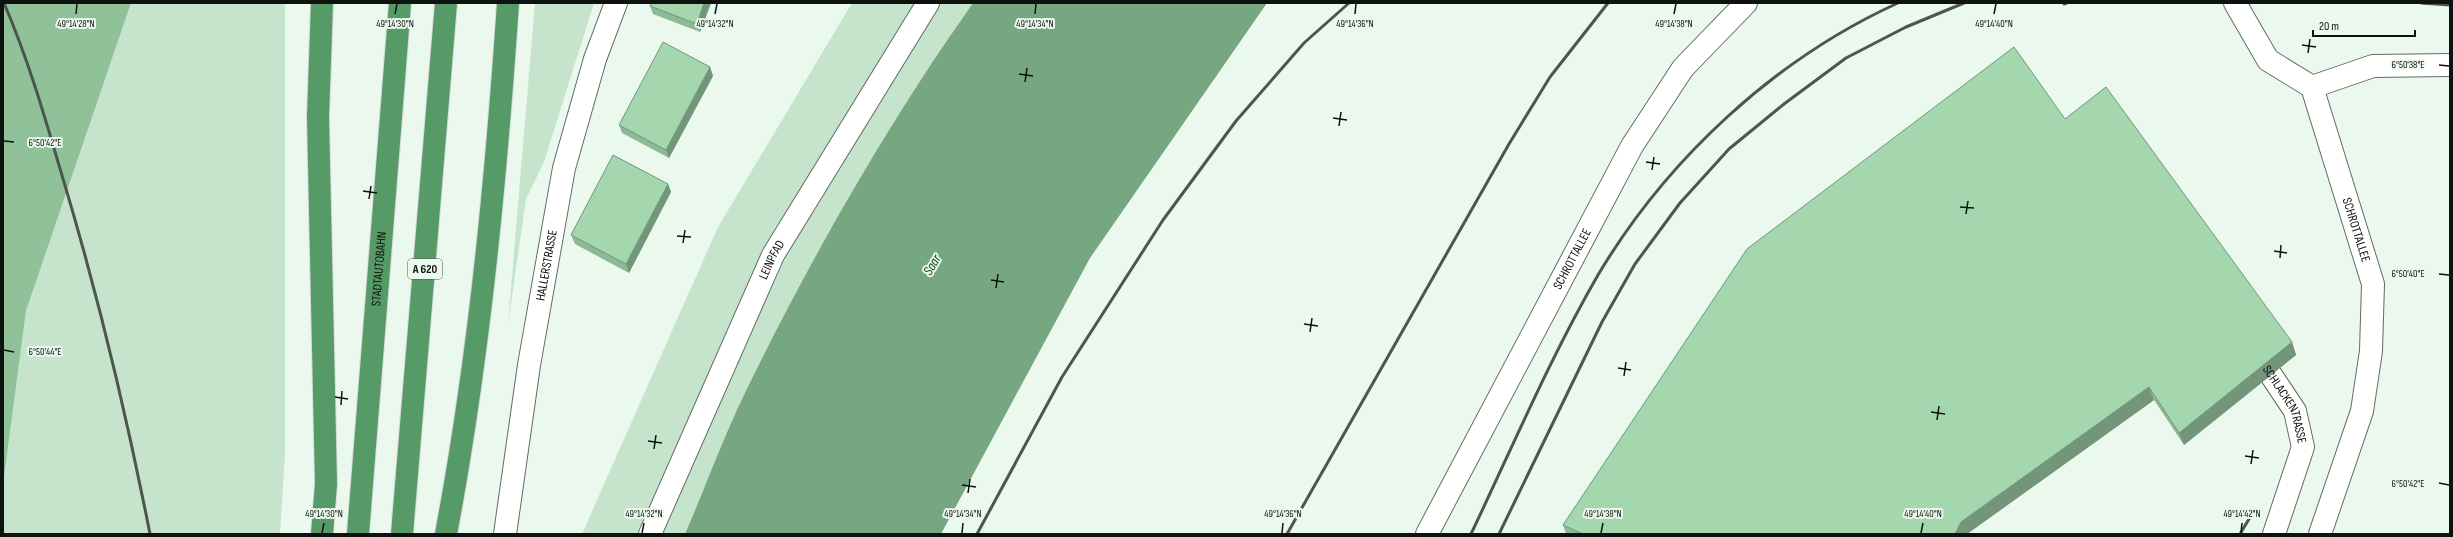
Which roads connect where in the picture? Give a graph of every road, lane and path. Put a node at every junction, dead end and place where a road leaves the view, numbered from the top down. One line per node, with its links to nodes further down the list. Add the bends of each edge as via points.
1 (322, 3): 12 (highway, via 318,117 326,484)
2 (400, 3): 13 (highway, STADTAUTOBAHN)
3 (446, 3): 14 (highway, A 620)
4 (508, 3): 15 (highway, via 500,120 479,312 459,466)
5 (616, 3): 16 (street, HALLERSTRASSE, via 595,59 564,168 529,365)
6 (928, 3): 17 (street, LEINPFAD, via 773,255)
7 (1746, 3): 18 (street, SCHROTTALLEE, via 1683,68 1632,146)
8 (2235, 3): 10 (street, via 2268,60)
9 (2450, 65): 10 (street, via 2373,66)
10 (2312, 87): 20 (street, SCHROTTALLEE, via 2373,284 2371,351 2362,411)
11 (2244, 336): 19 (street, SCHLACKENTRASSE, via 2295,411 2303,447)
12 (322, 534)
13 (358, 534)
14 (402, 534)
15 (446, 534)
16 (505, 534)
17 (650, 534)
18 (1427, 534)
19 (2274, 534)
20 (2320, 534)

